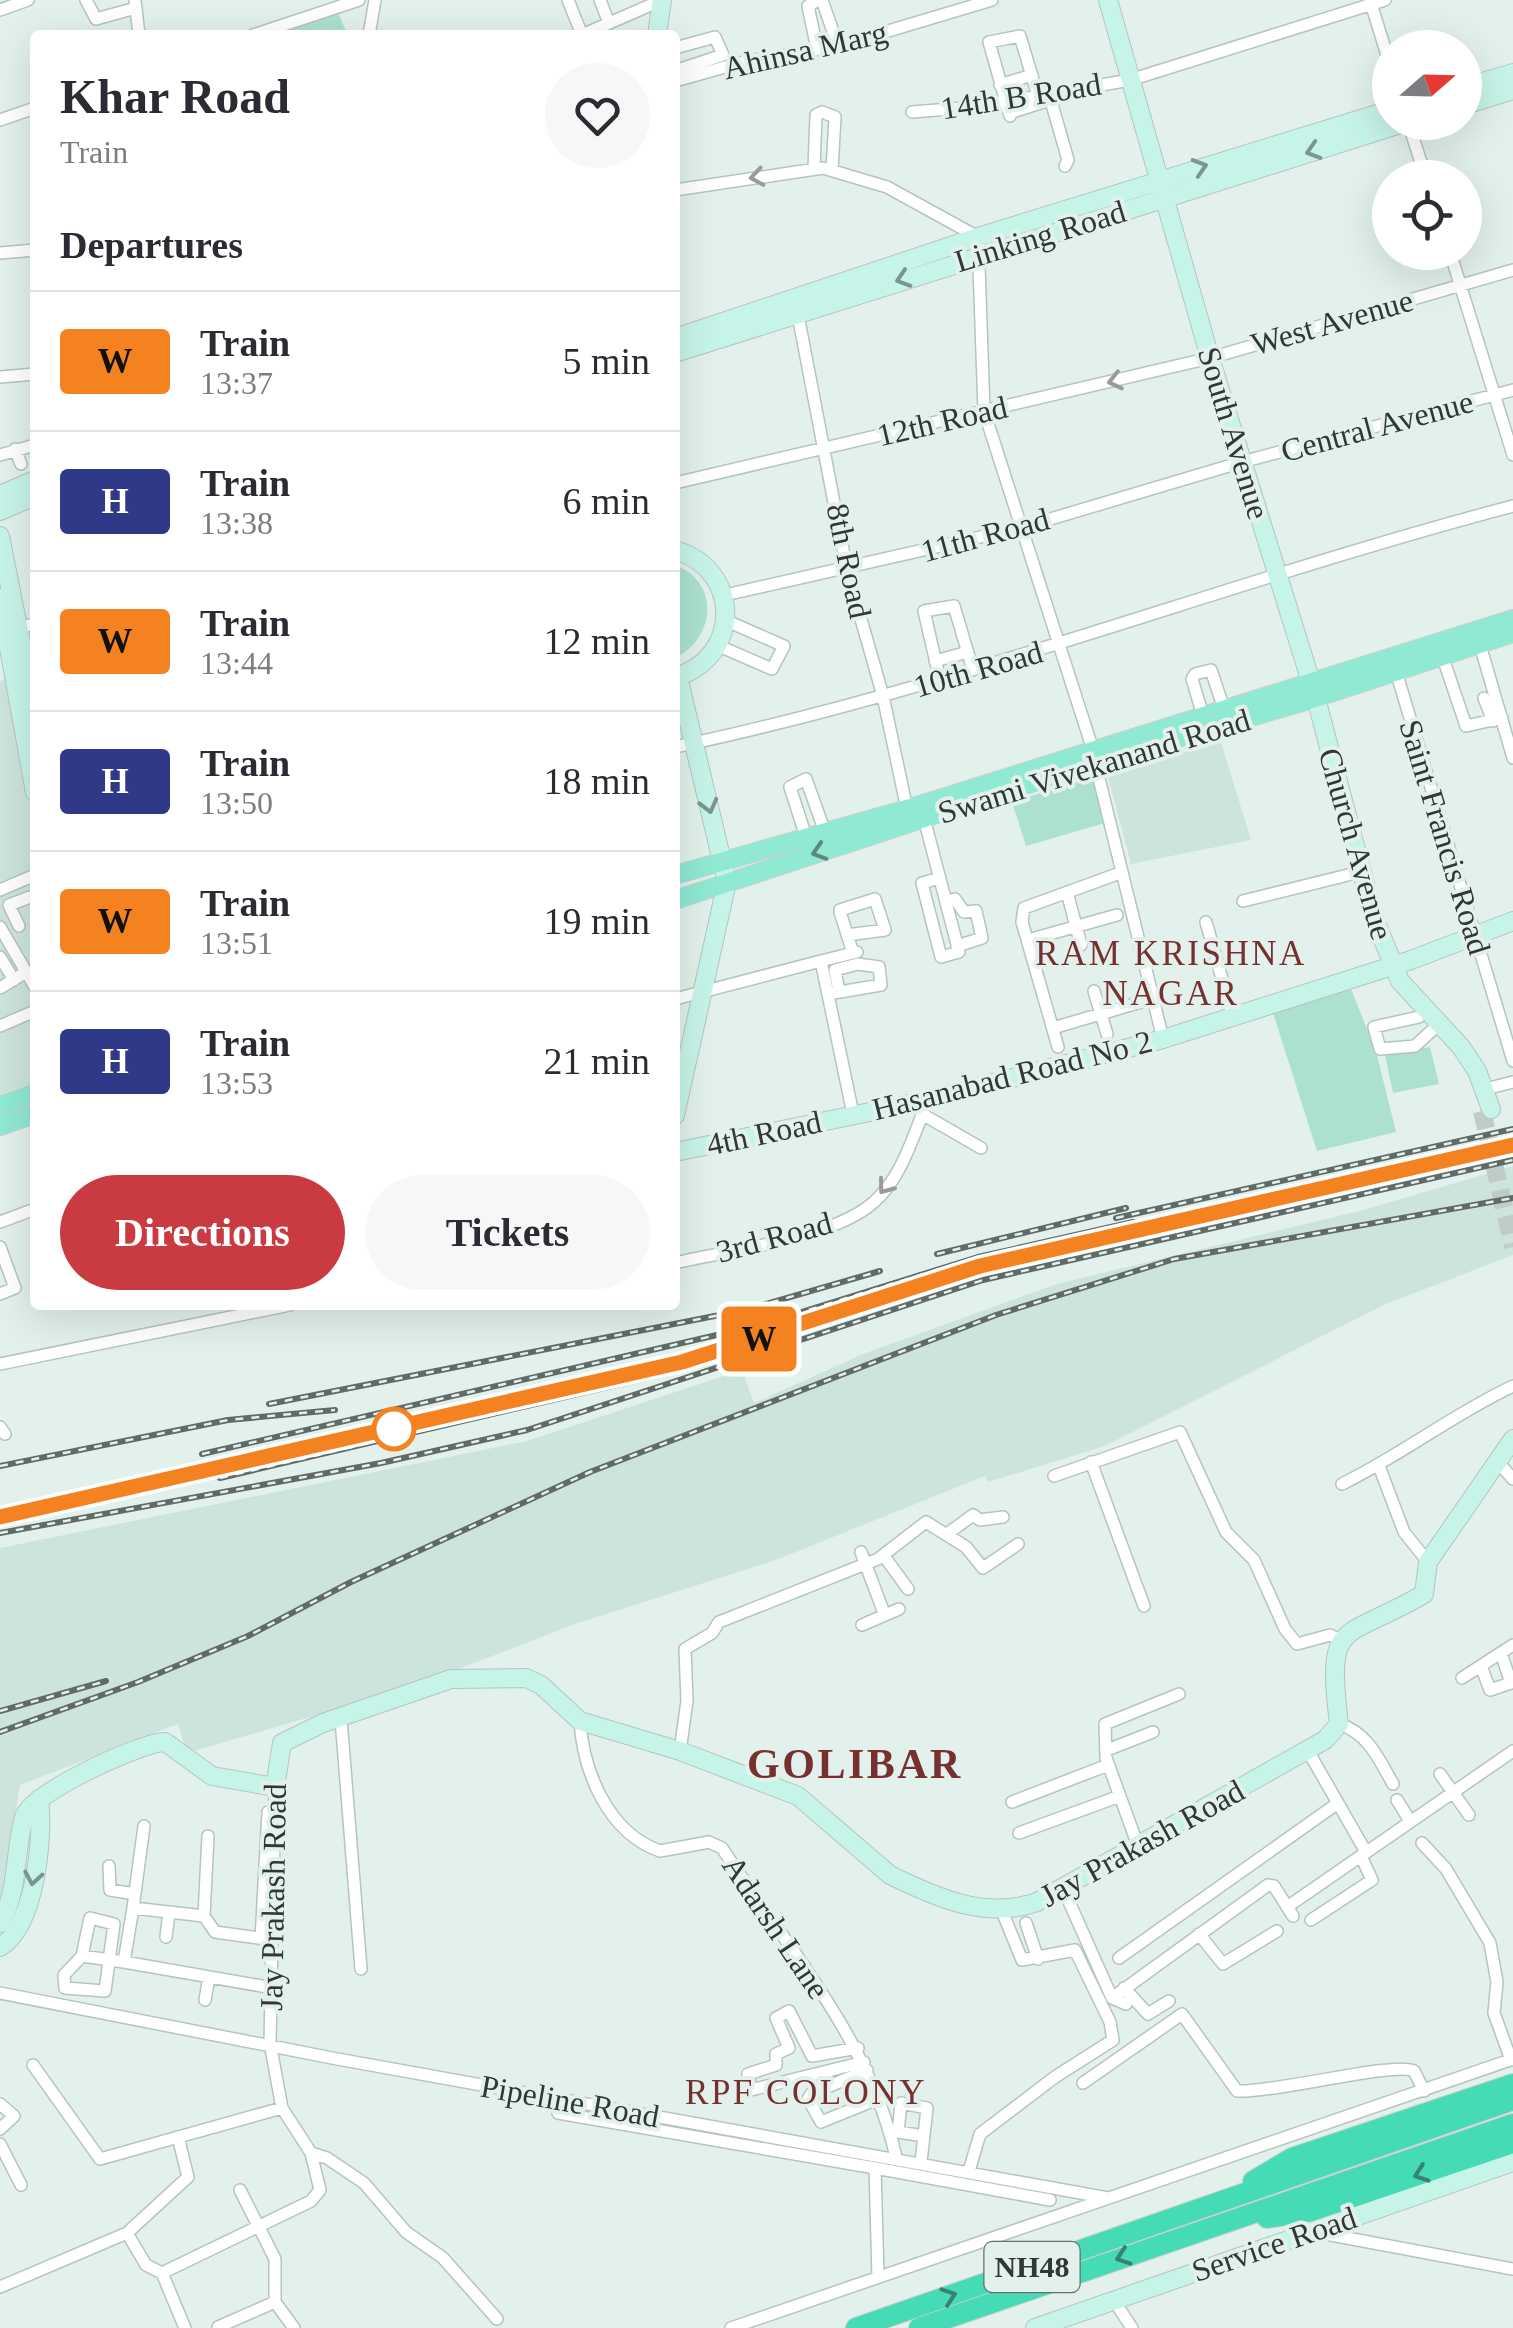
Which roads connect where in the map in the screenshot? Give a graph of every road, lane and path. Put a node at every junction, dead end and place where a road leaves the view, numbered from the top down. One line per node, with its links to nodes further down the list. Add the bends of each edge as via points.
1 (28, 0): 13 (street)
2 (86, 0): 12 (street, via 96,20)
3 (359, 0): 16 (street)
4 (375, 0): 17 (street)
5 (568, 0): 18 (street)
6 (600, 0): 14 (street)
7 (820, 0): 23 (street); 25 (street, via 808,6)
8 (992, 0): 23 (street, Ahinsa Marg)
9 (1108, 0): 29 (street, South Avenue)
10 (656, 1): 14 (street); 20 (street); 21 (street)
11 (1376, 1): 22 (street); 29 (street, 14th B Road)
12 (132, 4): 15 (street)
13 (8, 5)
14 (608, 20): 19 (street)
15 (138, 30)
16 (268, 30)
17 (370, 30)
18 (580, 30)
19 (586, 30)
20 (649, 30)
21 (658, 30)
22 (1382, 30)
23 (837, 44): 25 (street, Ahinsa Marg)
24 (680, 47): 27 (street, via 718,39 722,56)
25 (817, 48): 27 (street, Ahinsa Marg)
26 (1513, 73): 30 (street)
27 (680, 74)
28 (1027, 76): 31 (street); 31 (street, via 1020,36 991,42); 33 (street)
29 (1130, 80): 33 (street, 14th B Road); 42 (street, South Avenue)
30 (1482, 82)
31 (1000, 85): 36 (street)
32 (1513, 90): 34 (street)
33 (1042, 97): 36 (street, 14th B Road); 36 (street); 41 (street)
34 (1482, 99)
35 (30, 110): 39 (street)
36 (1008, 110): 37 (street, 14th B Road)
37 (912, 112)
38 (1372, 116): 42 (street, Linking Road, one-way to 38)
39 (0, 120)
40 (1372, 132): 42 (street, Linking Road, one-way to 42)
41 (1065, 166)
42 (1164, 188): 44 (street, Linking Road); 53 (street, South Avenue)
43 (680, 189): 44 (street, one-way to 43, via 887,187 824,164)
44 (979, 246): 50 (street, Linking Road); 58 (street)
45 (30, 250): 46 (street)
46 (0, 252)
47 (1456, 270): 49 (street)
48 (1513, 270): 49 (street, West Avenue)
49 (1461, 284): 53 (street, West Avenue); 57 (street)
50 (795, 306): 51 (street, Linking Road); 52 (street, Linking Road); 60 (street, 8th Road)
51 (680, 337)
52 (680, 351)
53 (1210, 358): 58 (street, 12th Road, one-way to 58); 64 (street, South Avenue)
54 (30, 374): 55 (street)
55 (0, 377)
56 (1513, 390): 57 (street, Central Avenue)
57 (1497, 395): 63 (street); 64 (street, Central Avenue)
58 (984, 411): 60 (street, 12th Road); 72 (street)
59 (30, 445): 61 (street)
60 (826, 448): 67 (street, 12th Road); 75 (street, 8th Road)
61 (14, 450): 62 (street); 65 (street)
62 (0, 455)
63 (1513, 455)
64 (1242, 462): 72 (street, 11th Road); 76 (street, South Avenue)
65 (21, 464)
66 (30, 482): 68 (street)
67 (680, 482)
68 (0, 495)
69 (30, 498): 71 (street)
70 (1513, 506): 76 (street, 10th Road)
71 (0, 511)
72 (1020, 528): 75 (street, 11th Road); 83 (street)
73 (0, 536): 84 (street)
74 (680, 551): 77 (street, via 712,572)
75 (847, 570): 77 (street, 11th Road); 95 (street, 8th Road)
76 (1277, 574): 83 (street, 10th Road); 94 (street, South Avenue)
77 (725, 595): 80 (street)
78 (0, 598): 84 (street)
79 (1513, 619): 82 (main road, Swami Vivekanand Road)
80 (734, 624): 85 (street); 85 (street, via 784,646 772,668)
81 (1513, 633): 82 (main road, Swami Vivekanand Road)
82 (1478, 637): 87 (main road, Swami Vivekanand Road); 89 (main road, Swami Vivekanand Road); 99 (street)
83 (1058, 646): 90 (street, 10th Road); 103 (street)
84 (24, 649): 93 (street); 101 (street)
85 (725, 649): 91 (street)
86 (968, 652): 88 (street); 88 (street, via 954,606 924,611); 90 (street)
87 (1442, 655): 89 (main road, Swami Vivekanand Road); 99 (street, via 1466,726)
88 (934, 661): 92 (street)
89 (1394, 663): 94 (main road, Swami Vivekanand Road); 130 (street, Saint Francis Road)
90 (973, 670): 92 (street, 10th Road)
91 (680, 675)
92 (940, 680): 95 (street, 10th Road)
93 (30, 684)
94 (1307, 687): 97 (main road, Swami Vivekanand Road); 100 (main road, Swami Vivekanand Road); 112 (street); 137 (street, Church Avenue)
95 (883, 696): 102 (street, 10th Road); 105 (street, 8th Road)
96 (1484, 698): 99 (street)
97 (1224, 708): 100 (main road, Swami Vivekanand Road); 100 (street, via 1213,672 1192,679)
98 (680, 716): 102 (street)
99 (1497, 720): 104 (street)
100 (1205, 722): 103 (main road, Swami Vivekanand Road)
101 (30, 740)
102 (683, 745): 109 (street, one-way to 109)
103 (1094, 756): 105 (main road, Swami Vivekanand Road); 110 (street)
104 (1513, 758)
105 (910, 822): 106 (main road, Swami Vivekanand Road); 113 (street, 8th Road)
106 (871, 827): 107 (main road, Swami Vivekanand Road); 115 (main road, Swami Vivekanand Road, one-way to 115)
107 (825, 832): 108 (main road, Swami Vivekanand Road); 108 (street, via 806,780 790,786)
108 (806, 837): 109 (main road, Swami Vivekanand Road)
109 (724, 860): 111 (main road, Swami Vivekanand Road); 115 (street)
110 (1120, 873): 117 (street); 154 (street)
111 (680, 874)
112 (1352, 874): 121 (street); 137 (street)
113 (940, 878): 120 (street, 8th Road); 124 (street, via 922,884)
114 (24, 879): 116 (street); 118 (street)
115 (727, 882): 119 (main road, Swami Vivekanand Road); 143 (street)
116 (0, 890)
117 (1067, 892): 127 (street); 131 (street, via 1024,908)
118 (28, 896): 128 (street, via 9,905)
119 (680, 898)
120 (946, 901): 123 (street, 8th Road); 133 (street, via 954,898 964,912 976,911 982,938)
121 (1243, 901)
122 (1116, 915): 127 (street)
123 (950, 916): 124 (street); 133 (street, 8th Road)
124 (931, 920): 133 (street, via 940,957 958,953)
125 (1513, 921): 130 (street, Hasanabad Road No 2)
126 (1206, 922): 149 (street)
127 (1076, 927): 131 (street); 132 (street)
128 (12, 929): 138 (street)
129 (847, 935): 134 (street)
130 (1475, 936): 137 (street, Hasanabad Road No 2); 156 (street, Saint Francis Road)
131 (1028, 940): 152 (street)
132 (1082, 945)
133 (958, 946)
134 (852, 956): 136 (street); 144 (street, via 835,970); 144 (street, via 878,966 882,984)
135 (0, 957): 140 (street)
136 (821, 961): 143 (street); 144 (street)
137 (1387, 967): 149 (street, Hasanabad Road No 2); 150 (street, Church Avenue)
138 (26, 972): 139 (street); 140 (street)
139 (30, 979)
140 (14, 980): 141 (street)
141 (0, 988)
142 (1094, 991): 148 (street)
143 (699, 993): 145 (street); 158 (street)
144 (833, 994): 162 (street)
145 (680, 998)
146 (1141, 1002): 148 (street)
147 (30, 1014): 151 (street)
148 (1101, 1014): 152 (street); 153 (street)
149 (1232, 1014): 154 (street, Hasanabad Road No 2)
150 (1430, 1023): 159 (street, Church Avenue, via 1477,1071); 159 (street, Church Avenue, via 1471,1075 1487,1110)
151 (0, 1026)
152 (1053, 1028): 155 (street)
153 (1107, 1034)
154 (1164, 1040): 161 (street, Hasanabad Road No 2, via 948,1087)
155 (1058, 1047)
156 (1513, 1061)
157 (1513, 1082): 159 (street)
158 (680, 1090)
159 (1486, 1090)
160 (30, 1097): 164 (main road)
161 (925, 1107): 162 (street, Hasanabad Road No 2); 165 (street); 170 (street, 3rd Road, one-way to 170, via 874,1203 830,1226)
162 (852, 1114): 166 (street, 4th Road)
163 (30, 1115): 164 (main road)
164 (1, 1118)
165 (980, 1148)
166 (680, 1151)
167 (30, 1211): 168 (street)
168 (0, 1222)
169 (0, 1247): 171 (street, via 15,1287)
170 (680, 1262)
171 (0, 1294)
172 (265, 1310): 173 (street)
173 (0, 1364)
174 (1513, 1386): 178 (street, via 1422,1434)
175 (1513, 1439): 176 (street)
176 (1497, 1461): 180 (street); 187 (street)
177 (1091, 1462): 179 (street); 189 (street); 193 (street, via 1180,1432 1226,1532 1254,1560 1285,1629 1297,1644 1330,1635)
178 (1379, 1466): 181 (street); 187 (street, via 1404,1532)
179 (1054, 1476)
180 (1513, 1478)
181 (1342, 1484)
182 (1003, 1517): 183 (street, via 973,1515)
183 (947, 1534): 184 (street, via 984,1569); 185 (street, via 926,1522)
184 (1018, 1544)
185 (884, 1556): 186 (street); 188 (street)
186 (863, 1558): 191 (street); 202 (street, via 726,1618 689,1645)
187 (1428, 1562): 193 (street, via 1424,1594)
188 (908, 1589)
189 (1144, 1606)
190 (899, 1609): 191 (street)
191 (884, 1614): 192 (street)
192 (862, 1625)
193 (1340, 1640): 200 (street, via 1332,1667)
194 (1507, 1649): 195 (street); 195 (street, via 1511,1683 1490,1690)
195 (1481, 1666): 196 (street)
196 (1462, 1678)
197 (1178, 1694): 203 (street, via 1107,1721)
198 (341, 1720): 199 (street, Jay Prakash Road, via 451,1679 504,1676 541,1685); 209 (street, Jay Prakash Road, via 282,1743); 244 (street)
199 (580, 1722): 202 (street, Jay Prakash Road); 254 (street, Adarsh Lane, via 590,1776 612,1814 654,1849 709,1842 722,1848)
200 (1339, 1724): 204 (street, Jay Prakash Road); 208 (street, via 1374,1748)
201 (1153, 1732): 203 (street)
202 (680, 1750): 228 (street, Jay Prakash Road, via 798,1796 890,1875 940,1898)
203 (1107, 1750): 206 (street)
204 (1308, 1751): 215 (street); 221 (street, Jay Prakash Road)
205 (1513, 1752): 210 (street)
206 (1108, 1765): 211 (street); 214 (street)
207 (1440, 1774): 210 (street)
208 (1393, 1784)
209 (272, 1792): 212 (street, via 212,1776 176,1746 155,1743); 237 (street, Jay Prakash Road)
210 (1453, 1792): 216 (street); 217 (street)
211 (1120, 1796): 219 (street); 221 (street)
212 (39, 1800): 233 (street, via 25,1813 12,1898); 238 (street, one-way to 238, via 29,1902 22,1926)
213 (1397, 1800): 217 (street)
214 (1012, 1802)
215 (1338, 1802): 223 (street); 240 (street)
216 (1469, 1815)
217 (1410, 1822): 223 (street)
218 (144, 1826): 226 (street)
219 (1019, 1833)
220 (208, 1836): 230 (street)
221 (1137, 1843): 225 (street, Jay Prakash Road)
222 (1422, 1843): 255 (street, via 1456,1883 1490,1943 1494,2013)
223 (1364, 1854): 231 (street, via 1372,1880); 235 (street, via 1290,1911 1268,1886)
224 (109, 1866): 226 (street, via 110,1890)
225 (1062, 1886): 228 (street, Jay Prakash Road, via 1038,1902); 249 (street)
226 (135, 1894): 227 (street)
227 (133, 1908): 229 (street); 243 (street)
228 (1002, 1911): 241 (street, via 1020,1957)
229 (168, 1912): 230 (street); 236 (street)
230 (204, 1916): 237 (street, via 215,1932)
231 (1312, 1920)
232 (1026, 1922): 241 (street)
233 (0, 1923)
234 (1277, 1931): 235 (street, via 1223,1964)
235 (1199, 1934): 247 (street)
236 (166, 1937)
237 (267, 1939): 246 (street, Jay Prakash Road)
238 (0, 1947)
239 (82, 1956): 242 (street); 242 (street, via 90,1918 114,1924); 242 (street, via 64,1975 65,1988 102,1993)
240 (1119, 1958)
241 (1038, 1959): 278 (street, via 1076,1950 1113,2040 980,2134)
242 (110, 1960): 243 (street)
243 (124, 1962): 245 (street)
244 (360, 1969)
245 (209, 1977): 246 (street); 250 (street)
246 (273, 1988): 253 (street, Jay Prakash Road)
247 (1124, 1988): 249 (street); 251 (street, via 1148,2014)
248 (0, 1993): 253 (street, Pipeline Road)
249 (1112, 1998): 252 (street)
250 (205, 2000)
251 (1169, 2001)
252 (1126, 2004)
253 (270, 2043): 264 (street, Jay Prakash Road); 274 (street, Pipeline Road)
254 (858, 2048): 257 (street, Adarsh Lane); 257 (street, via 812,2056 793,2013 783,2013 776,2018 789,2048 776,2054 776,2065 748,2074 751,2090)
255 (1512, 2059): 260 (street)
256 (33, 2065): 270 (street, via 100,2159)
257 (866, 2066): 263 (street, Adarsh Lane); 263 (street, via 808,2100 821,2122)
258 (1083, 2083): 260 (street, via 1182,2014 1238,2091 1292,2088 1394,2066 1414,2071)
259 (1513, 2084): 284 (highway, via 1292,2158)
260 (1424, 2091): 281 (street)
261 (1513, 2100): 282 (highway, NH48)
262 (0, 2104): 268 (street, via 14,2116)
263 (883, 2104): 265 (street); 274 (street, Adarsh Lane)
264 (282, 2108): 270 (street); 273 (street)
265 (900, 2109): 269 (street, via 898,2132); 269 (street, via 902,2102 926,2107)
266 (558, 2113): 277 (street)
267 (1513, 2124): 282 (highway, NH48)
268 (0, 2129)
269 (924, 2136): 275 (street)
270 (178, 2137): 287 (street, via 188,2177)
271 (1513, 2143): 284 (highway, one-way to 284, via 1312,2212)
272 (0, 2144): 279 (street)
273 (311, 2153): 285 (street, via 320,2190 311,2201); 294 (street, via 364,2183)
274 (896, 2157): 275 (street, Pipeline Road)
275 (921, 2162): 278 (street, Pipeline Road)
276 (1513, 2162): 286 (street, Service Road)
277 (875, 2168): 283 (street); 290 (street)
278 (969, 2171): 281 (street, Pipeline Road)
279 (21, 2185)
280 (240, 2190): 285 (street)
281 (1108, 2198): 290 (street)
282 (1264, 2198): 284 (highway, NH48)
283 (1050, 2200)
284 (1212, 2216): 299 (highway, NH48, one-way to 284); 300 (highway, NH48, one-way to 300)
285 (257, 2225): 289 (street); 293 (street, via 275,2259)
286 (1311, 2231): 288 (street); 292 (street, Service Road)
287 (126, 2233): 289 (street, via 146,2266); 291 (street)
288 (1513, 2270)
289 (162, 2273): 296 (street)
290 (878, 2277): 298 (street)
291 (0, 2287)
292 (1113, 2300): 301 (street, Service Road); 302 (street)
293 (275, 2302): 295 (street); 297 (street)
294 (497, 2319)
295 (218, 2327)
296 (185, 2328)
297 (294, 2328)
298 (731, 2328)
299 (856, 2328)
300 (918, 2328)
301 (1035, 2328)
302 (1132, 2328)

